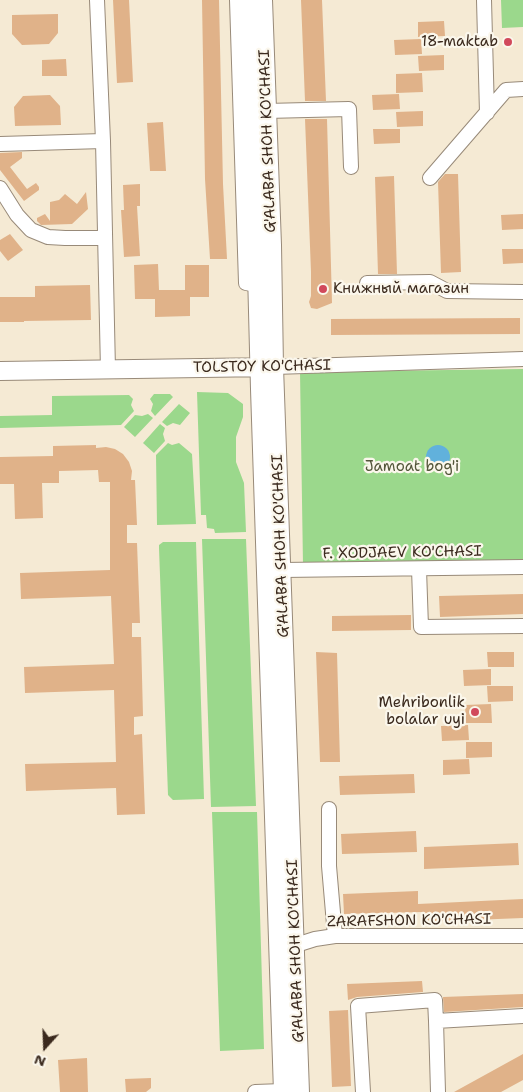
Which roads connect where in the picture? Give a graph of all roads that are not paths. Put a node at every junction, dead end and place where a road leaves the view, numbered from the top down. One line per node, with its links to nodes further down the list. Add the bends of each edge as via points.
1 (97, 0): 9 (street)
2 (237, 0): 16 (street, via 246,283)
3 (250, 0): 16 (main road, G'ALABA SHOH KO'CHASI)
4 (263, 0): 7 (main road, G'ALABA SHOH KO'CHASI)
5 (484, 0): 8 (street)
6 (523, 89): 8 (street, via 506,90)
7 (266, 111): 11 (street, via 350,109); 19 (main road, G'ALABA SHOH KO'CHASI, via 272,245)
8 (487, 112): 12 (street)
9 (103, 140): 10 (street); 14 (street)
10 (0, 144)
11 (351, 166)
12 (430, 178)
13 (0, 188): 14 (street, via 31,230 48,237)
14 (105, 238): 20 (street)
15 (367, 283): 17 (street, via 430,282 447,291)
16 (257, 285): 19 (main road, G'ALABA SHOH KO'CHASI)
17 (523, 292)
18 (523, 359): 19 (street, TOLSTOY KO'CHASI)
19 (266, 367): 20 (main road, TOLSTOY KO'CHASI); 24 (main road, G'ALABA SHOH KO'CHASI); 34 (main road, G'ALABA SHOH KO'CHASI)
20 (108, 370): 21 (main road, TOLSTOY KO'CHASI)
21 (0, 371)
22 (523, 567): 23 (street, F. XODJAEV KO'CHASI)
23 (419, 569): 24 (street, F. XODJAEV KO'CHASI); 25 (street, via 421,627)
24 (282, 570): 29 (main road, G'ALABA SHOH KO'CHASI)
25 (523, 626)
26 (329, 809): 27 (street, via 329,866)
27 (335, 936): 28 (street, ZARAFSHON KO'CHASI); 29 (street, ZARAFSHON KO'CHASI)
28 (523, 936)
29 (296, 945): 34 (main road, G'ALABA SHOH KO'CHASI)
30 (523, 1016): 31 (street)
31 (436, 1021): 32 (street, via 435,1000 358,1006); 35 (street)
32 (362, 1088)
33 (255, 1092): 34 (street)
34 (289, 1092)
35 (438, 1092)

